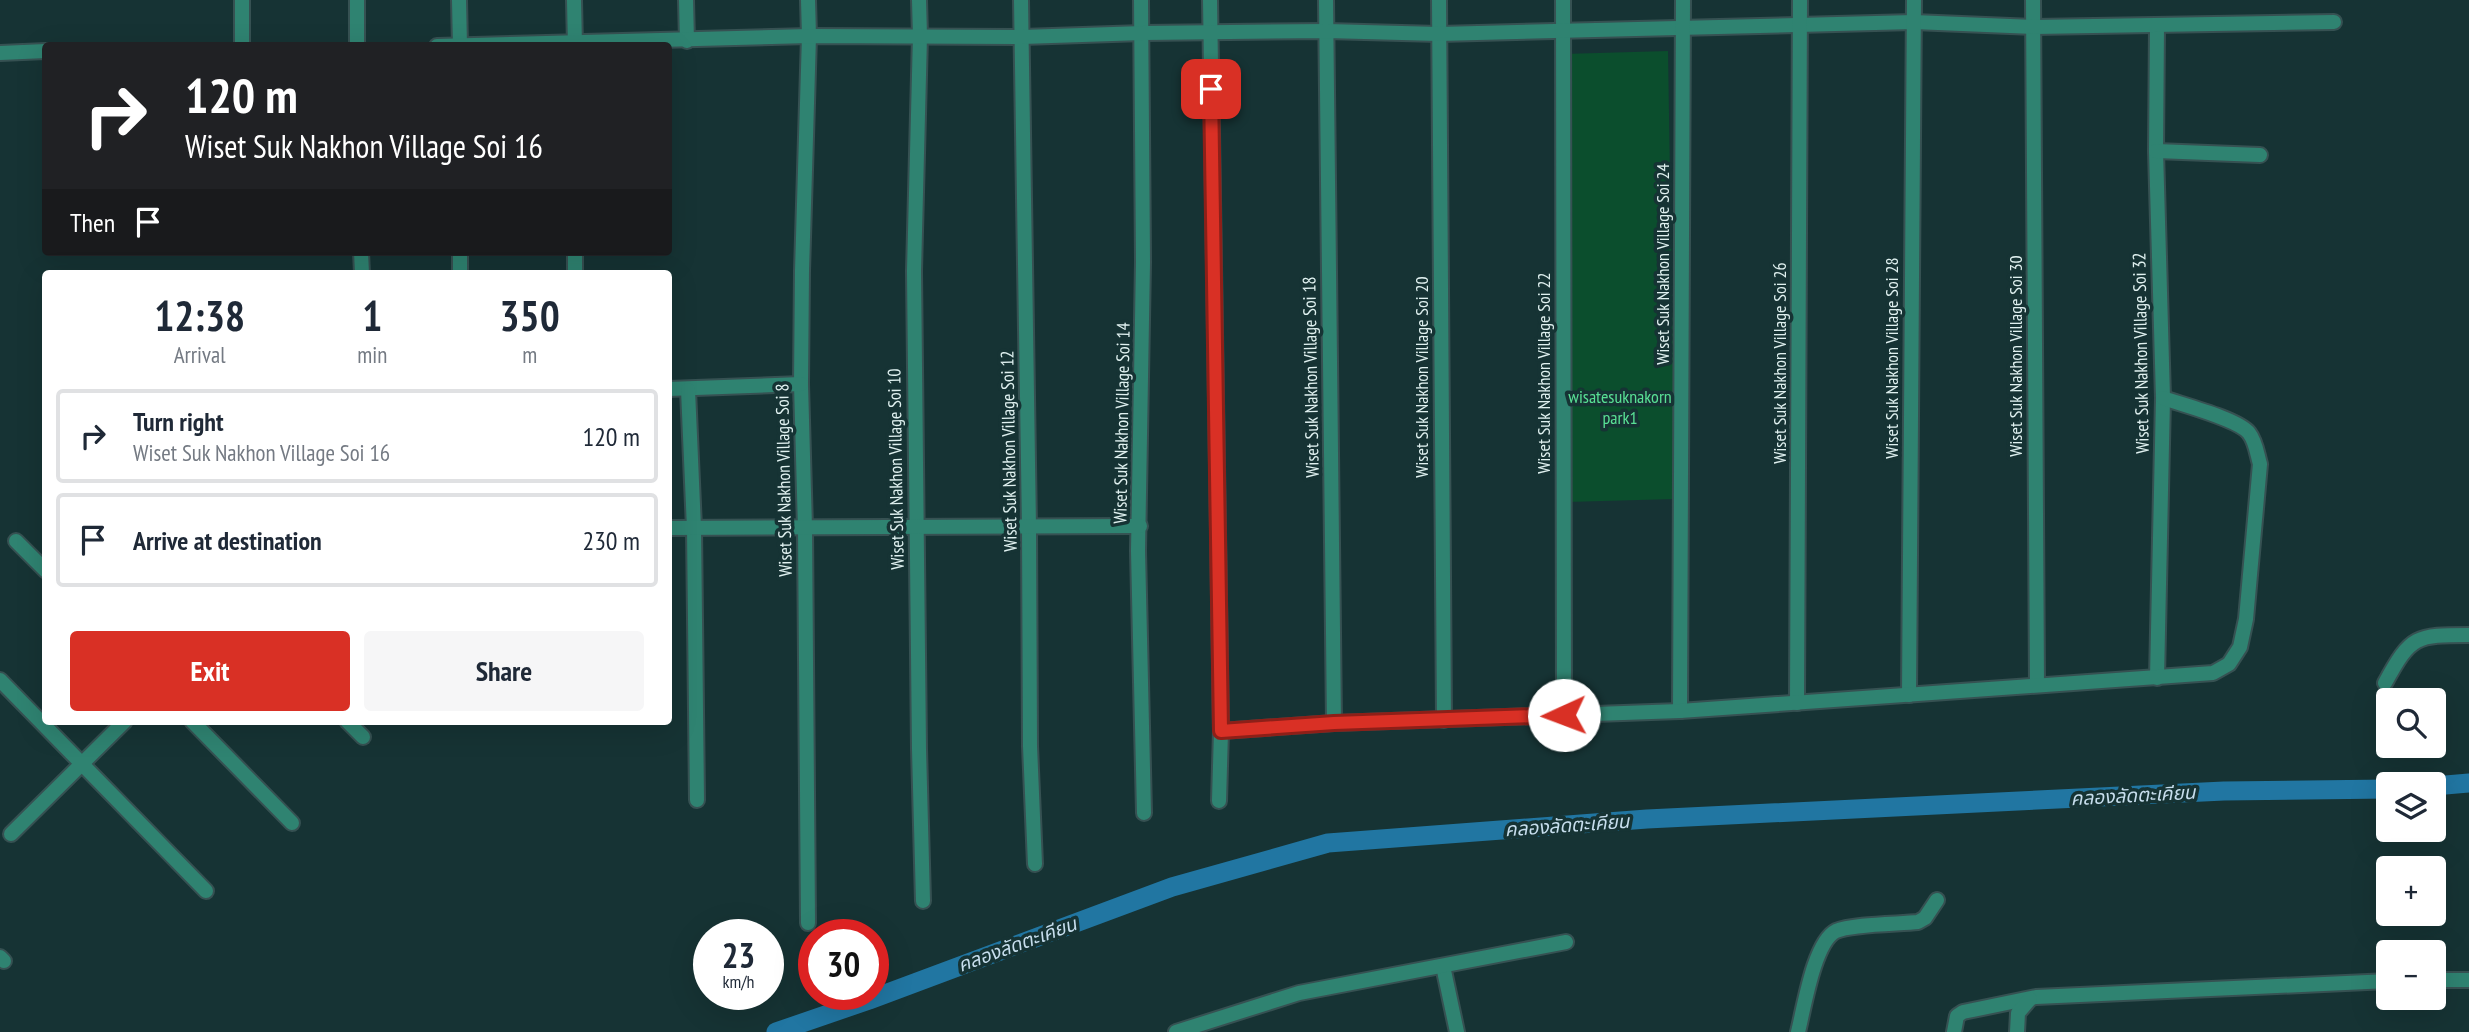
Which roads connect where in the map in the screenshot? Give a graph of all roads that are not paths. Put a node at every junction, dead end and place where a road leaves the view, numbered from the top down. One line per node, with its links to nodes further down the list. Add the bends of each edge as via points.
1 (242, 0): 33 (street)
2 (357, 0): 34 (street)
3 (459, 0): 35 (street)
4 (574, 0): 36 (street)
5 (686, 0): 32 (street)
6 (808, 0): 29 (street, Wiset Suk Nakhon Village Soi 8)
7 (919, 0): 30 (street, Wiset Suk Nakhon Village Soi 10)
8 (1021, 0): 31 (street, Wiset Suk Nakhon Village Soi 12)
9 (1141, 0): 26 (street, Wiset Suk Nakhon Village Soi 14)
10 (1209, 0): 27 (street)
11 (1326, 0): 24 (street, Wiset Suk Nakhon Village Soi 18)
12 (1439, 0): 28 (street, Wiset Suk Nakhon Village Soi 20)
13 (1563, 0): 25 (street, Wiset Suk Nakhon Village Soi 22)
14 (1683, 0): 21 (street, Wiset Suk Nakhon Village Soi 24)
15 (1800, 0): 20 (street, Wiset Suk Nakhon Village Soi 26)
16 (1913, 0): 18 (street, Wiset Suk Nakhon Village Soi 28)
17 (2033, 0): 22 (street, Wiset Suk Nakhon Village Soi 30)
18 (1914, 22): 20 (street); 22 (street); 59 (street, Wiset Suk Nakhon Village Soi 28)
19 (2334, 22): 23 (street)
20 (1801, 24): 21 (street); 60 (street, Wiset Suk Nakhon Village Soi 26)
21 (1683, 27): 25 (street); 61 (street, Wiset Suk Nakhon Village Soi 24)
22 (2034, 27): 23 (street); 58 (street, Wiset Suk Nakhon Village Soi 30)
23 (2157, 27): 40 (street, Wiset Suk Nakhon Village Soi 32)
24 (1327, 31): 27 (street); 28 (street); 65 (street, Wiset Suk Nakhon Village Soi 18)
25 (1563, 31): 28 (street); 62 (street, Wiset Suk Nakhon Village Soi 22)
26 (1143, 33): 27 (street); 31 (street); 46 (street, Wiset Suk Nakhon Village Soi 14)
27 (1210, 33): 70 (street)
28 (1439, 34): 63 (street, Wiset Suk Nakhon Village Soi 20)
29 (809, 36): 30 (street); 32 (street); 42 (street, Wiset Suk Nakhon Village Soi 8)
30 (920, 36): 31 (street); 47 (street, Wiset Suk Nakhon Village Soi 10, via 914,271)
31 (1022, 37): 51 (street, Wiset Suk Nakhon Village Soi 12)
32 (687, 41): 37 (street)
33 (242, 42)
34 (357, 42)
35 (460, 42)
36 (575, 42)
37 (650, 42)
38 (42, 51): 39 (street)
39 (0, 53)
40 (2156, 151): 41 (street); 45 (street, Wiset Suk Nakhon Village Soi 32)
41 (2260, 155)
42 (801, 384): 44 (street); 50 (street, Wiset Suk Nakhon Village Soi 8)
43 (672, 390): 44 (street)
44 (688, 390): 49 (street)
45 (2163, 398): 55 (street, Wiset Suk Nakhon Village Soi 32); 55 (street, via 2236,424 2249,433 2260,464 2246,619 2239,647 2229,664 2213,673)
46 (1140, 526): 51 (street); 75 (street, Wiset Suk Nakhon Village Soi 14)
47 (916, 527): 50 (street); 51 (street); 81 (street, Wiset Suk Nakhon Village Soi 10)
48 (672, 528): 49 (street)
49 (694, 528): 50 (street); 73 (street)
50 (805, 528): 82 (street, Wiset Suk Nakhon Village Soi 8)
51 (1029, 528): 78 (street, Wiset Suk Nakhon Village Soi 12)
52 (16, 541): 53 (street)
53 (42, 567)
54 (2469, 635): 57 (street, via 2431,635 2413,642)
55 (2157, 678): 58 (street)
56 (0, 680): 64 (street)
57 (2385, 682)
58 (2037, 685): 59 (street)
59 (1909, 695): 60 (street)
60 (1797, 703): 61 (street)
61 (1680, 711): 62 (street)
62 (1564, 715): 63 (street)
63 (1444, 720): 65 (street)
64 (42, 723)
65 (1334, 723): 70 (street)
66 (44, 725): 72 (street)
67 (121, 725): 72 (street)
68 (196, 725): 76 (street)
69 (351, 725): 71 (street)
70 (1221, 731): 74 (street)
71 (363, 737)
72 (82, 763): 77 (street); 79 (street)
73 (697, 800)
74 (1219, 802)
75 (1144, 813)
76 (292, 823)
77 (11, 834)
78 (1035, 864)
79 (206, 891)
80 (1937, 900): 91 (street, via 1918,922 1838,930 1826,938)
81 (923, 901)
82 (808, 919)
83 (1566, 942): 84 (street)
84 (1443, 965): 89 (street, via 1300,993); 90 (street)
85 (2469, 980): 86 (street)
86 (2446, 981)
87 (2376, 982): 88 (street)
88 (2030, 999): 92 (street, via 1963,1012 1957,1016); 93 (street, via 2018,1013)
89 (1176, 1032)
90 (1457, 1032)
91 (1798, 1032)
92 (1954, 1032)
93 (2017, 1032)

